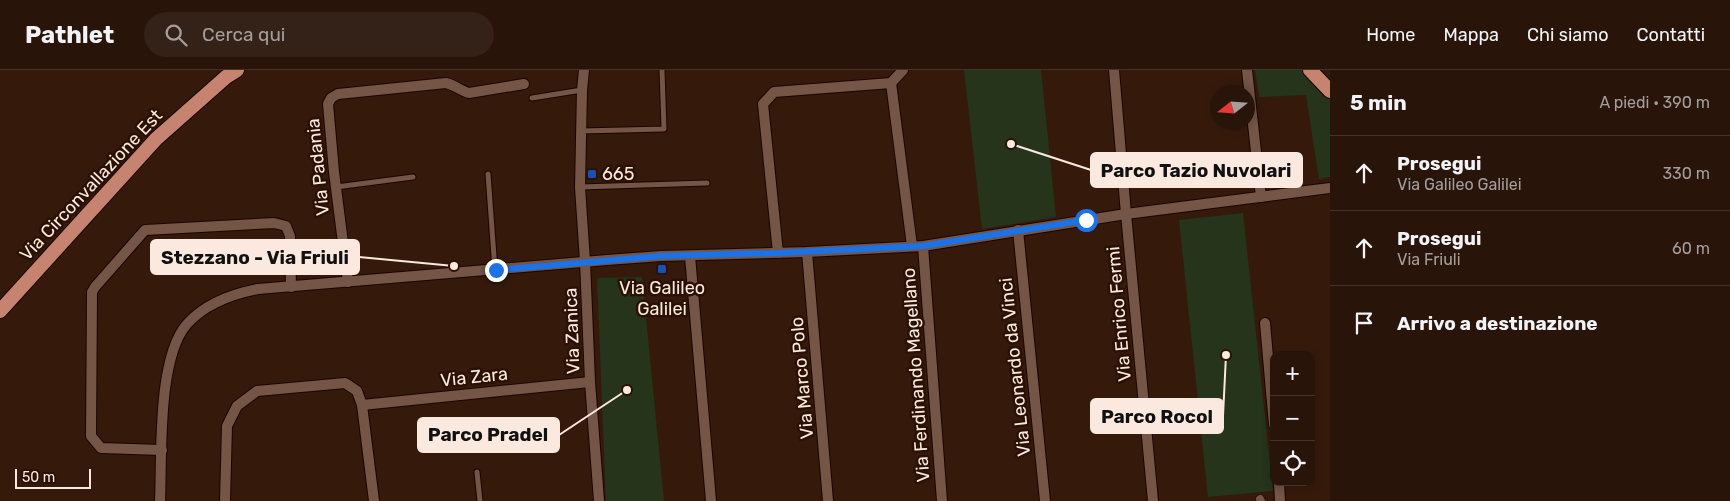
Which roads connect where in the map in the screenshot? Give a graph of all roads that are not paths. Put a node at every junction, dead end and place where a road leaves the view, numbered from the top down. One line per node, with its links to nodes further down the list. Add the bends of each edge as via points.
1 (238, 70): 31 (main road, Via Circonvallazione Est, via 156,139)
2 (584, 70): 10 (street, Via Zanica)
3 (662, 70): 13 (lane, via 664,130)
4 (903, 70): 8 (street)
5 (1114, 70): 21 (street, Via Enrico Fermi)
6 (1247, 70): 20 (street)
7 (1310, 70): 11 (main road)
8 (891, 83): 23 (street, Via Ferdinando Magellano); 25 (street, via 774,92 763,104)
9 (524, 84): 17 (street, Via Padania, via 470,93 446,83 338,94 328,104)
10 (582, 90): 12 (lane); 13 (street, Via Zanica)
11 (1330, 91)
12 (532, 98)
13 (580, 131): 18 (street, Via Zanica)
14 (488, 174): 28 (lane)
15 (413, 177): 17 (lane)
16 (707, 183): 18 (lane)
17 (336, 187): 29 (street, Via Padania)
18 (580, 187): 27 (street, Via Zanica)
19 (1330, 188): 20 (street)
20 (1261, 197): 21 (street)
21 (1126, 214): 22 (street); 48 (street, Via Enrico Fermi)
22 (1018, 230): 23 (street); 47 (street, Via Leonardo da Vinci)
23 (918, 246): 24 (street); 46 (street, Via Ferdinando Magellano)
24 (807, 252): 25 (street); 45 (street, Via Marco Polo)
25 (778, 253): 26 (street)
26 (690, 256): 27 (street); 44 (street)
27 (585, 261): 28 (street); 33 (street, Via Zanica)
28 (496, 270): 29 (street)
29 (348, 282): 30 (street)
30 (291, 287): 36 (street, via 258,289 225,298 186,325 165,377); 36 (street, via 290,236 286,226 274,224 146,230 95,287 92,292 91,436 101,448)
31 (0, 311)
32 (1265, 323): 34 (street)
33 (590, 382): 35 (street, Via Zara); 43 (street, Via Zanica)
34 (1271, 396)
35 (362, 405): 40 (street, via 357,391 345,383 257,391 237,406 227,426); 41 (street)
36 (162, 450): 39 (street)
37 (477, 472): 42 (lane)
38 (1279, 486): 49 (street)
39 (160, 501)
40 (225, 501)
41 (374, 501)
42 (480, 501)
43 (599, 501)
44 (711, 501)
45 (828, 501)
46 (942, 501)
47 (1045, 501)
48 (1153, 501)
49 (1280, 501)

